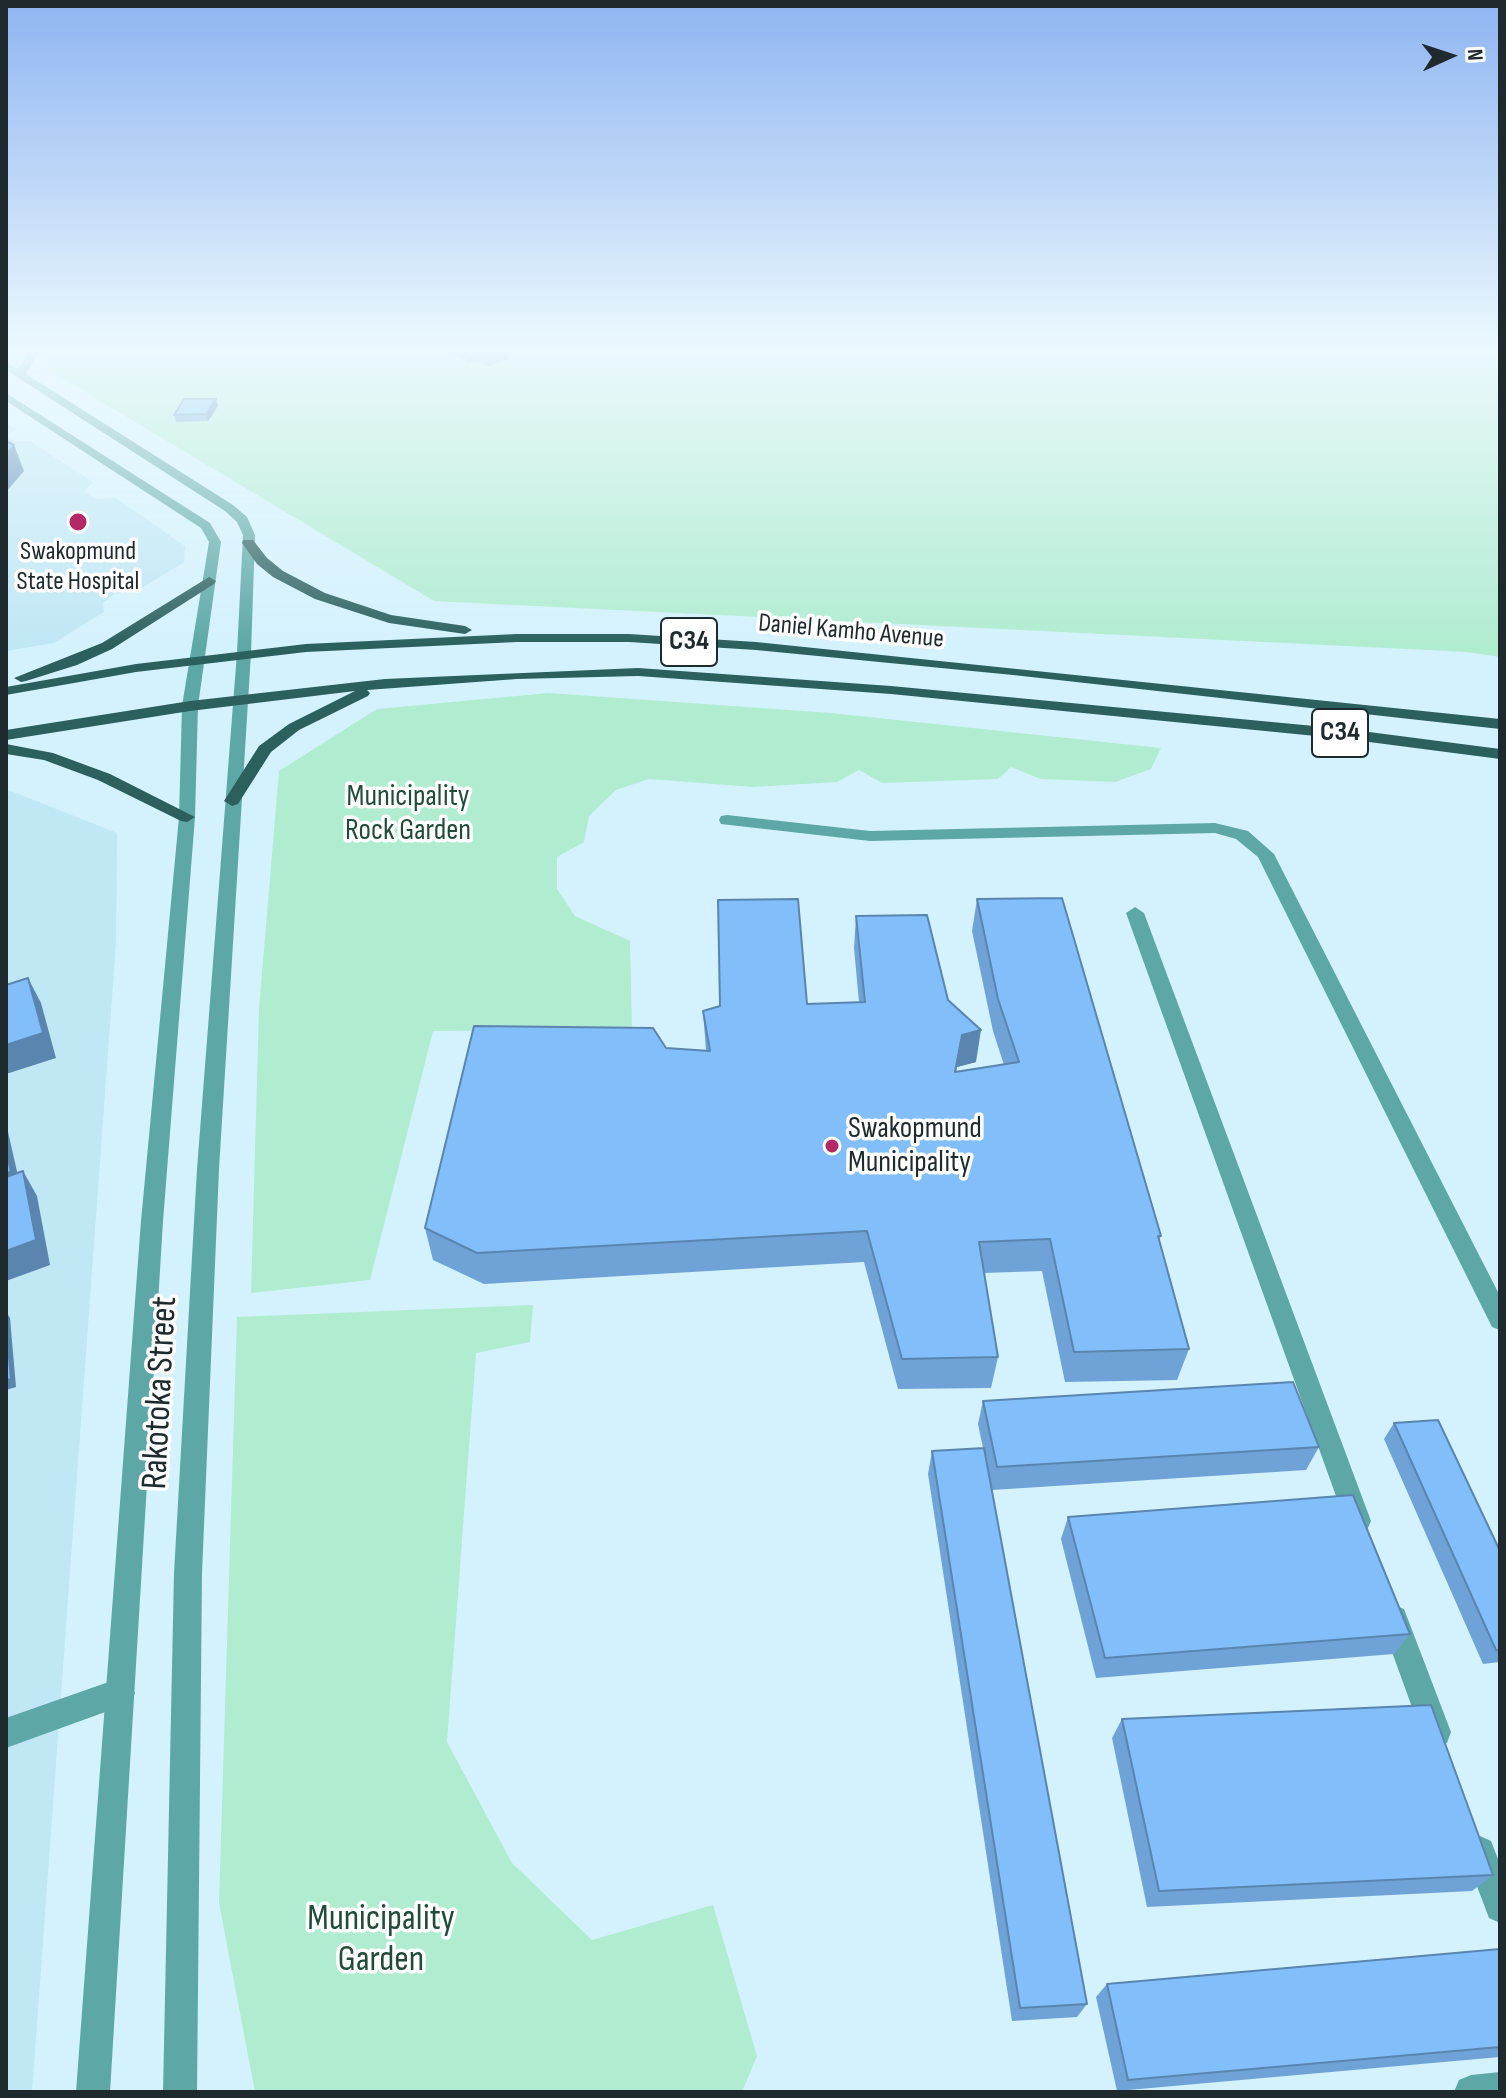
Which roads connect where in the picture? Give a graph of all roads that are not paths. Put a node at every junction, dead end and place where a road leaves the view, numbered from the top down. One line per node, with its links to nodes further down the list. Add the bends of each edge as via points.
1 (89, 450): 4 (street, Rakotoka Street, via 206,526 215,542)
2 (138, 450): 3 (street, via 229,508 243,520)
3 (248, 543): 5 (main road, via 278,574 320,596 389,619); 6 (street, Rakotoka Street)
4 (209, 581): 7 (street, Rakotoka Street); 8 (main road, via 107,646)
5 (558, 638): 6 (main road, Daniel Kamho Avenue / C34); 13 (main road, Daniel Kamho Avenue / C34, via 756,646)
6 (244, 653): 7 (main road, Daniel Kamho Avenue / C34); 11 (street, Rakotoka Street)
7 (196, 660): 10 (main road, C34); 12 (street, Rakotoka Street)
8 (6, 682)
9 (385, 683): 11 (main road, Daniel Kamho Avenue / C34); 16 (main road, Daniel Kamho Avenue / C34, via 638,672 1346,734); 17 (main road, via 294,727 265,749)
10 (6, 691)
11 (241, 699): 12 (main road, C34); 17 (street, Rakotoka Street)
12 (190, 706): 14 (main road, C34); 18 (street, Rakotoka Street)
13 (1500, 724)
14 (6, 735)
15 (6, 749): 18 (main road, via 47,756 104,777)
16 (1500, 754)
17 (232, 801): 31 (street, Rakotoka Street, via 189,1558)
18 (187, 817): 24 (street, Rakotoka Street, via 152,1221)
19 (727, 820): 21 (street, via 870,836 1215,828 1242,835 1265,854)
20 (1135, 913): 22 (street)
21 (1500, 1320)
22 (1369, 1551)
23 (1385, 1595): 26 (street)
24 (120, 1693): 25 (street); 30 (street, Rakotoka Street)
25 (6, 1733)
26 (1445, 1758)
27 (1473, 1833): 28 (street)
28 (1500, 1907)
29 (1500, 2089): 32 (street)
30 (93, 2092)
31 (180, 2092)
32 (1471, 2092)

